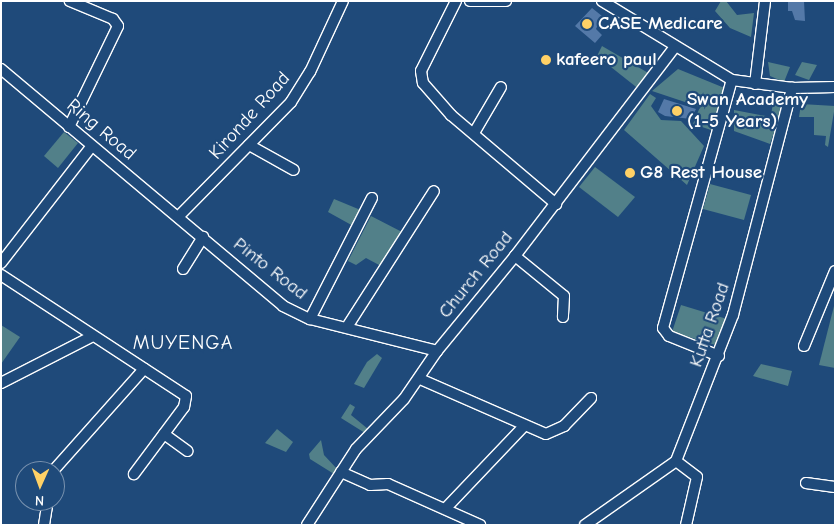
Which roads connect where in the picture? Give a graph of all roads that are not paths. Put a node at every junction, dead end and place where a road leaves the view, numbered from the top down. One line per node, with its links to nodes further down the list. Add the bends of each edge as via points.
1 (70, 1): 15 (street, via 113,19 118,26)
2 (343, 1): 17 (street, Kironde Road, via 296,94)
3 (456, 1): 16 (street, via 421,78 444,108)
4 (470, 1): 5 (street)
5 (506, 1)
6 (602, 1): 8 (street)
7 (765, 1): 11 (street)
8 (674, 48): 10 (street); 22 (street, Church Road)
9 (1, 70): 15 (street, Ring Road)
10 (732, 80): 11 (street); 36 (street, via 664,328 669,336)
11 (755, 84): 14 (street)
12 (501, 87): 16 (street)
13 (835, 87): 14 (street)
14 (792, 88): 36 (street, Kutta Road, via 744,277)
15 (69, 127): 18 (street, Ring Road)
16 (474, 133): 22 (street)
17 (249, 145): 19 (street); 23 (street, Kironde Road)
18 (92, 147): 23 (street, Ring Road); 26 (street)
19 (294, 170)
20 (434, 191): 32 (street)
21 (372, 198): 31 (street)
22 (556, 204): 25 (street, Church Road)
23 (179, 216): 24 (street, Pinto Road)
24 (203, 237): 27 (street); 31 (street, Pinto Road, via 283,306)
25 (515, 256): 30 (street, via 564,296); 35 (street, Church Road)
26 (1, 263)
27 (182, 269)
28 (835, 271): 34 (street)
29 (1, 275): 33 (street)
30 (563, 317)
31 (310, 319): 32 (street, Pinto Road)
32 (347, 327): 35 (street, Pinto Road)
33 (90, 337): 37 (street); 39 (street)
34 (804, 346)
35 (438, 351): 38 (street, Church Road)
36 (719, 356): 45 (street, Kutta Road)
37 (144, 369): 42 (street, via 186,396 184,407); 44 (street)
38 (420, 379): 41 (street); 46 (street, Church Road, via 356,449)
39 (1, 383)
40 (591, 398): 41 (street, via 555,432 546,434)
41 (524, 426): 50 (street)
42 (164, 434): 43 (street); 47 (street)
43 (187, 451)
44 (62, 461)
45 (676, 461): 55 (street); 56 (street, via 697,477)
46 (341, 472): 50 (street, via 370,485 388,484); 53 (street, Church Road)
47 (134, 474)
48 (806, 483): 49 (street)
49 (835, 487)
50 (446, 508): 54 (street)
51 (46, 511): 52 (street)
52 (44, 525)
53 (307, 525)
54 (480, 525)
55 (585, 525)
56 (686, 525)

